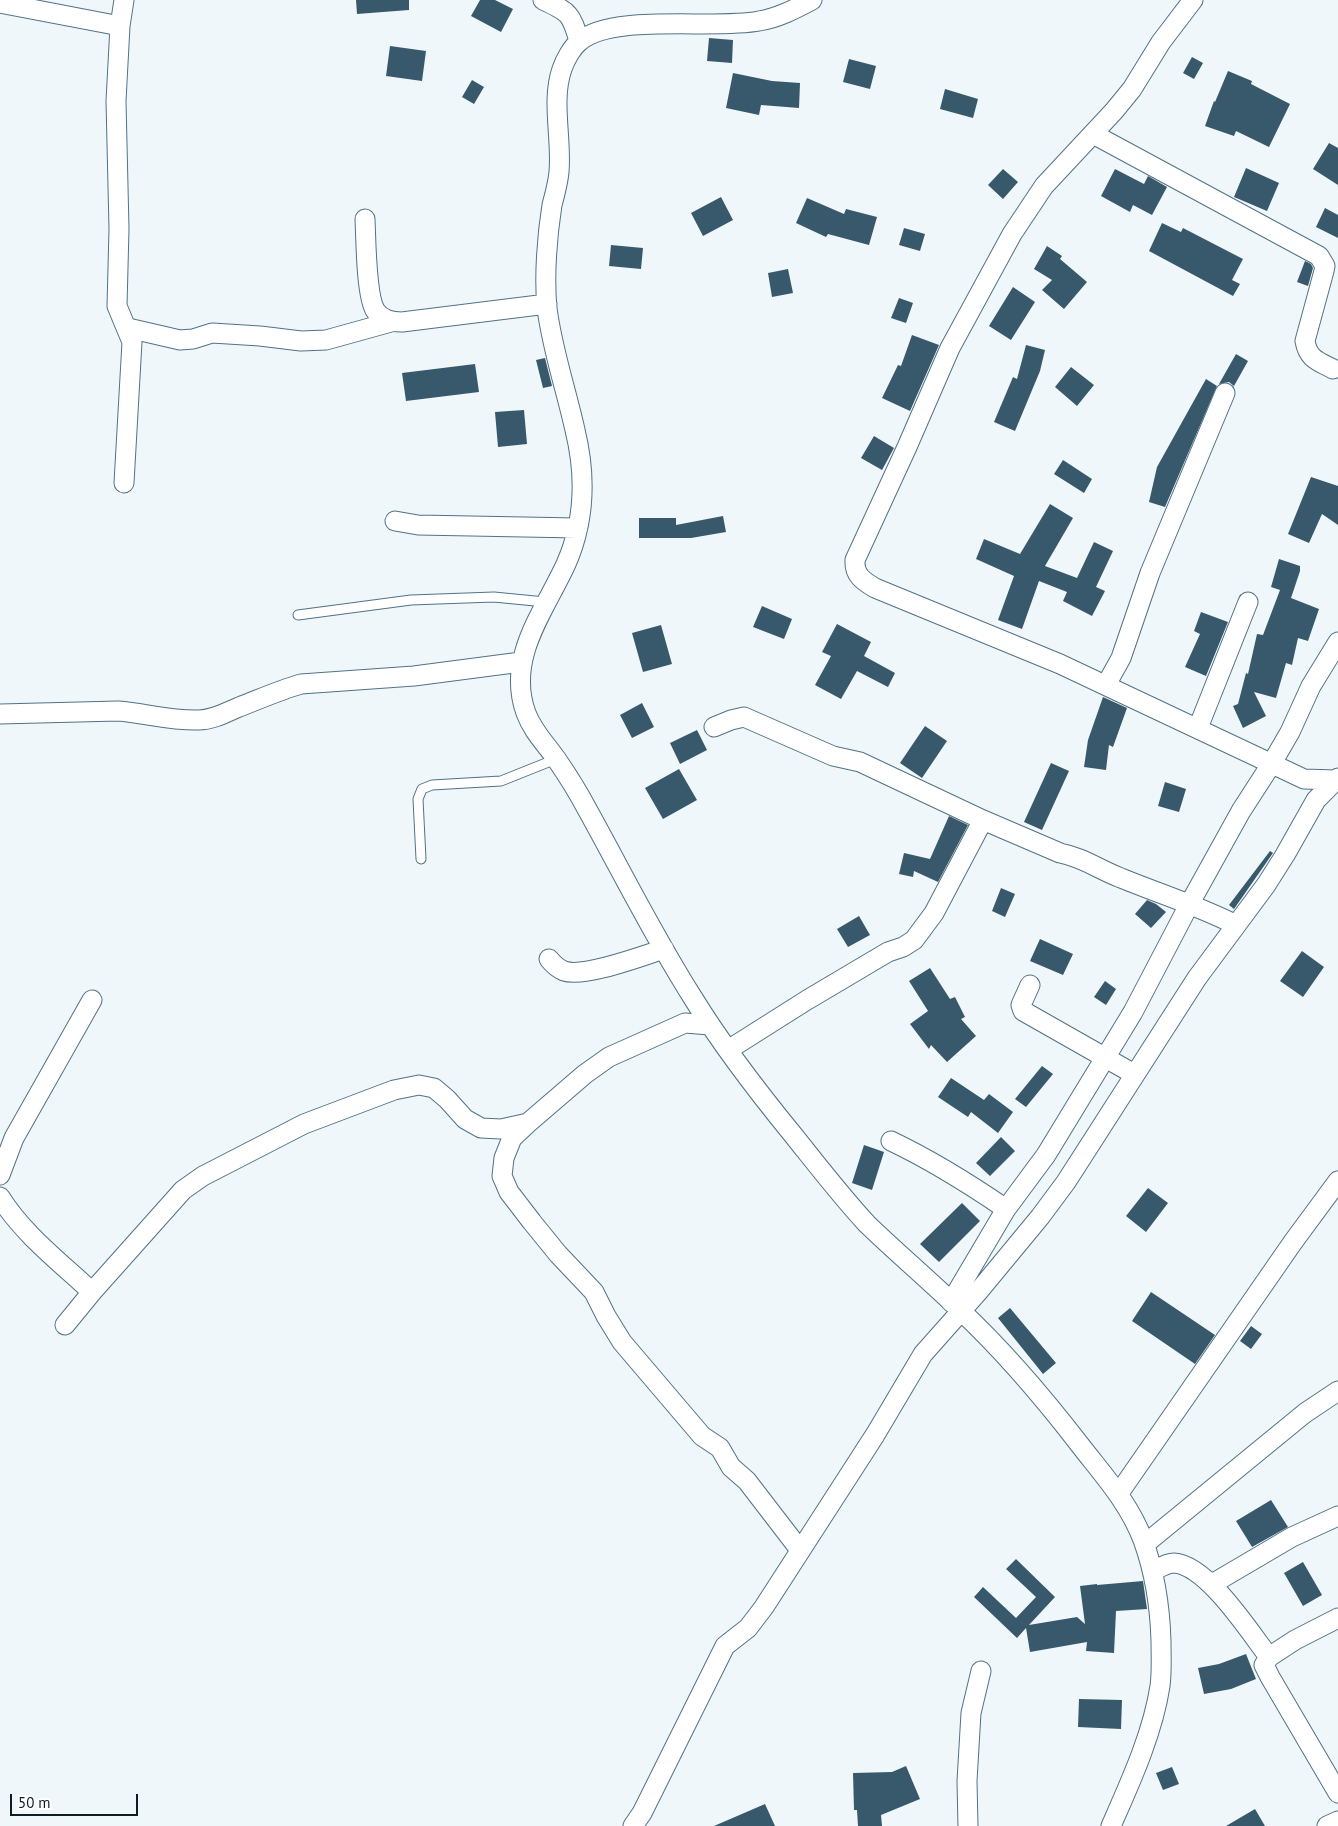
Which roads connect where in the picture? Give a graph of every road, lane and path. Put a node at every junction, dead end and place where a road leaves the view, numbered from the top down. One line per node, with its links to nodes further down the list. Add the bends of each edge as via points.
1 (124, 0): 7 (street)
2 (543, 0): 8 (street, via 564,9 573,19)
3 (812, 0): 6 (street)
4 (1193, 0): 9 (street, via 1132,89)
5 (0, 3): 7 (street)
6 (778, 7): 8 (street, via 758,22 618,27 602,29)
7 (120, 26): 13 (street, via 116,101 117,306)
8 (579, 41): 11 (street, via 560,72 559,175 547,245)
9 (1093, 134): 14 (street, via 1318,256 1325,266 1305,341 1310,356); 24 (street, via 1044,186 1012,234 950,348 855,565 862,580 875,588)
10 (365, 219): 12 (street, via 369,285 374,309)
11 (547, 304): 12 (street); 18 (street, via 581,461 583,489)
12 (391, 322): 13 (street, via 326,340 301,342 212,334 180,340)
13 (128, 328): 16 (street, via 132,342)
14 (1333, 369)
15 (1225, 393): 24 (street, via 1150,572 1121,658)
16 (124, 482)
17 (395, 522): 18 (street)
18 (577, 528): 19 (street, via 567,562)
19 (545, 602): 21 (lane, via 494,597 411,600); 23 (street)
20 (1248, 602): 27 (street)
21 (298, 615)
22 (1338, 642): 29 (street, via 1311,686)
23 (520, 662): 25 (street, via 414,676 301,684 200,720 118,711); 28 (street, via 519,684 524,708 534,731)
24 (1106, 685): 27 (street)
25 (0, 714)
26 (714, 727): 33 (street, via 744,717 833,756 860,762)
27 (1198, 728): 29 (street)
28 (556, 759): 34 (lane, via 501,781 432,785 422,789 418,799); 37 (street, via 576,789)
29 (1272, 764): 30 (street); 35 (street, via 1241,811)
30 (1304, 779): 31 (street); 32 (street)
31 (1337, 779): 32 (street)
32 (1316, 800): 36 (street, via 1266,886)
33 (983, 820): 35 (street, via 1129,882); 44 (street, via 934,913 914,940 888,952)
34 (421, 859)
35 (1190, 903): 36 (street); 45 (street)
36 (1236, 925): 46 (street)
37 (664, 950): 38 (street, via 608,967 575,972 556,967); 41 (street)
38 (549, 959)
39 (1030, 985): 45 (street, via 1021,1005 1023,1011)
40 (92, 1000): 49 (street, via 14,1138)
41 (693, 1000): 42 (street); 43 (street)
42 (685, 1022): 43 (street); 47 (street, via 609,1057)
43 (710, 1025): 44 (street)
44 (728, 1050): 54 (street, via 844,1199)
45 (1105, 1058): 46 (street); 52 (street, via 1046,1154)
46 (1134, 1074): 54 (street, via 1066,1182 1040,1216)
47 (528, 1122): 53 (street, via 501,1129 480,1128 464,1119 434,1088 419,1085 394,1090 313,1120 245,1153 183,1190); 60 (street, via 512,1138 504,1158 502,1176 509,1192 558,1254 594,1292 622,1342 702,1436 720,1448 731,1467 747,1481)
48 (891, 1141): 52 (street, via 934,1162)
49 (0, 1175)
50 (1338, 1181): 57 (street)
51 (0, 1197): 53 (street, via 37,1241)
52 (1006, 1209): 54 (street)
53 (92, 1292): 55 (street)
54 (956, 1306): 57 (street, via 1018,1368); 59 (street)
55 (66, 1325)
56 (1338, 1391): 61 (street, via 1305,1413)
57 (1119, 1493): 61 (street)
58 (1338, 1516): 64 (street, via 1292,1537)
59 (816, 1526): 60 (street); 62 (street)
60 (786, 1529): 62 (street)
61 (1145, 1544): 63 (street)
62 (800, 1550): 70 (street, via 755,1620 725,1646)
63 (1153, 1571): 64 (street, via 1172,1562 1187,1565); 72 (street, via 1160,1605 1160,1686 1145,1742)
64 (1212, 1584): 66 (street)
65 (1338, 1618): 66 (street)
66 (1268, 1657): 68 (street, via 1264,1665 1270,1677)
67 (981, 1671): 71 (street, via 971,1713)
68 (1338, 1793)
69 (1338, 1820): 73 (street)
70 (633, 1826)
71 (968, 1826)
72 (1111, 1826)
73 (1327, 1826)

